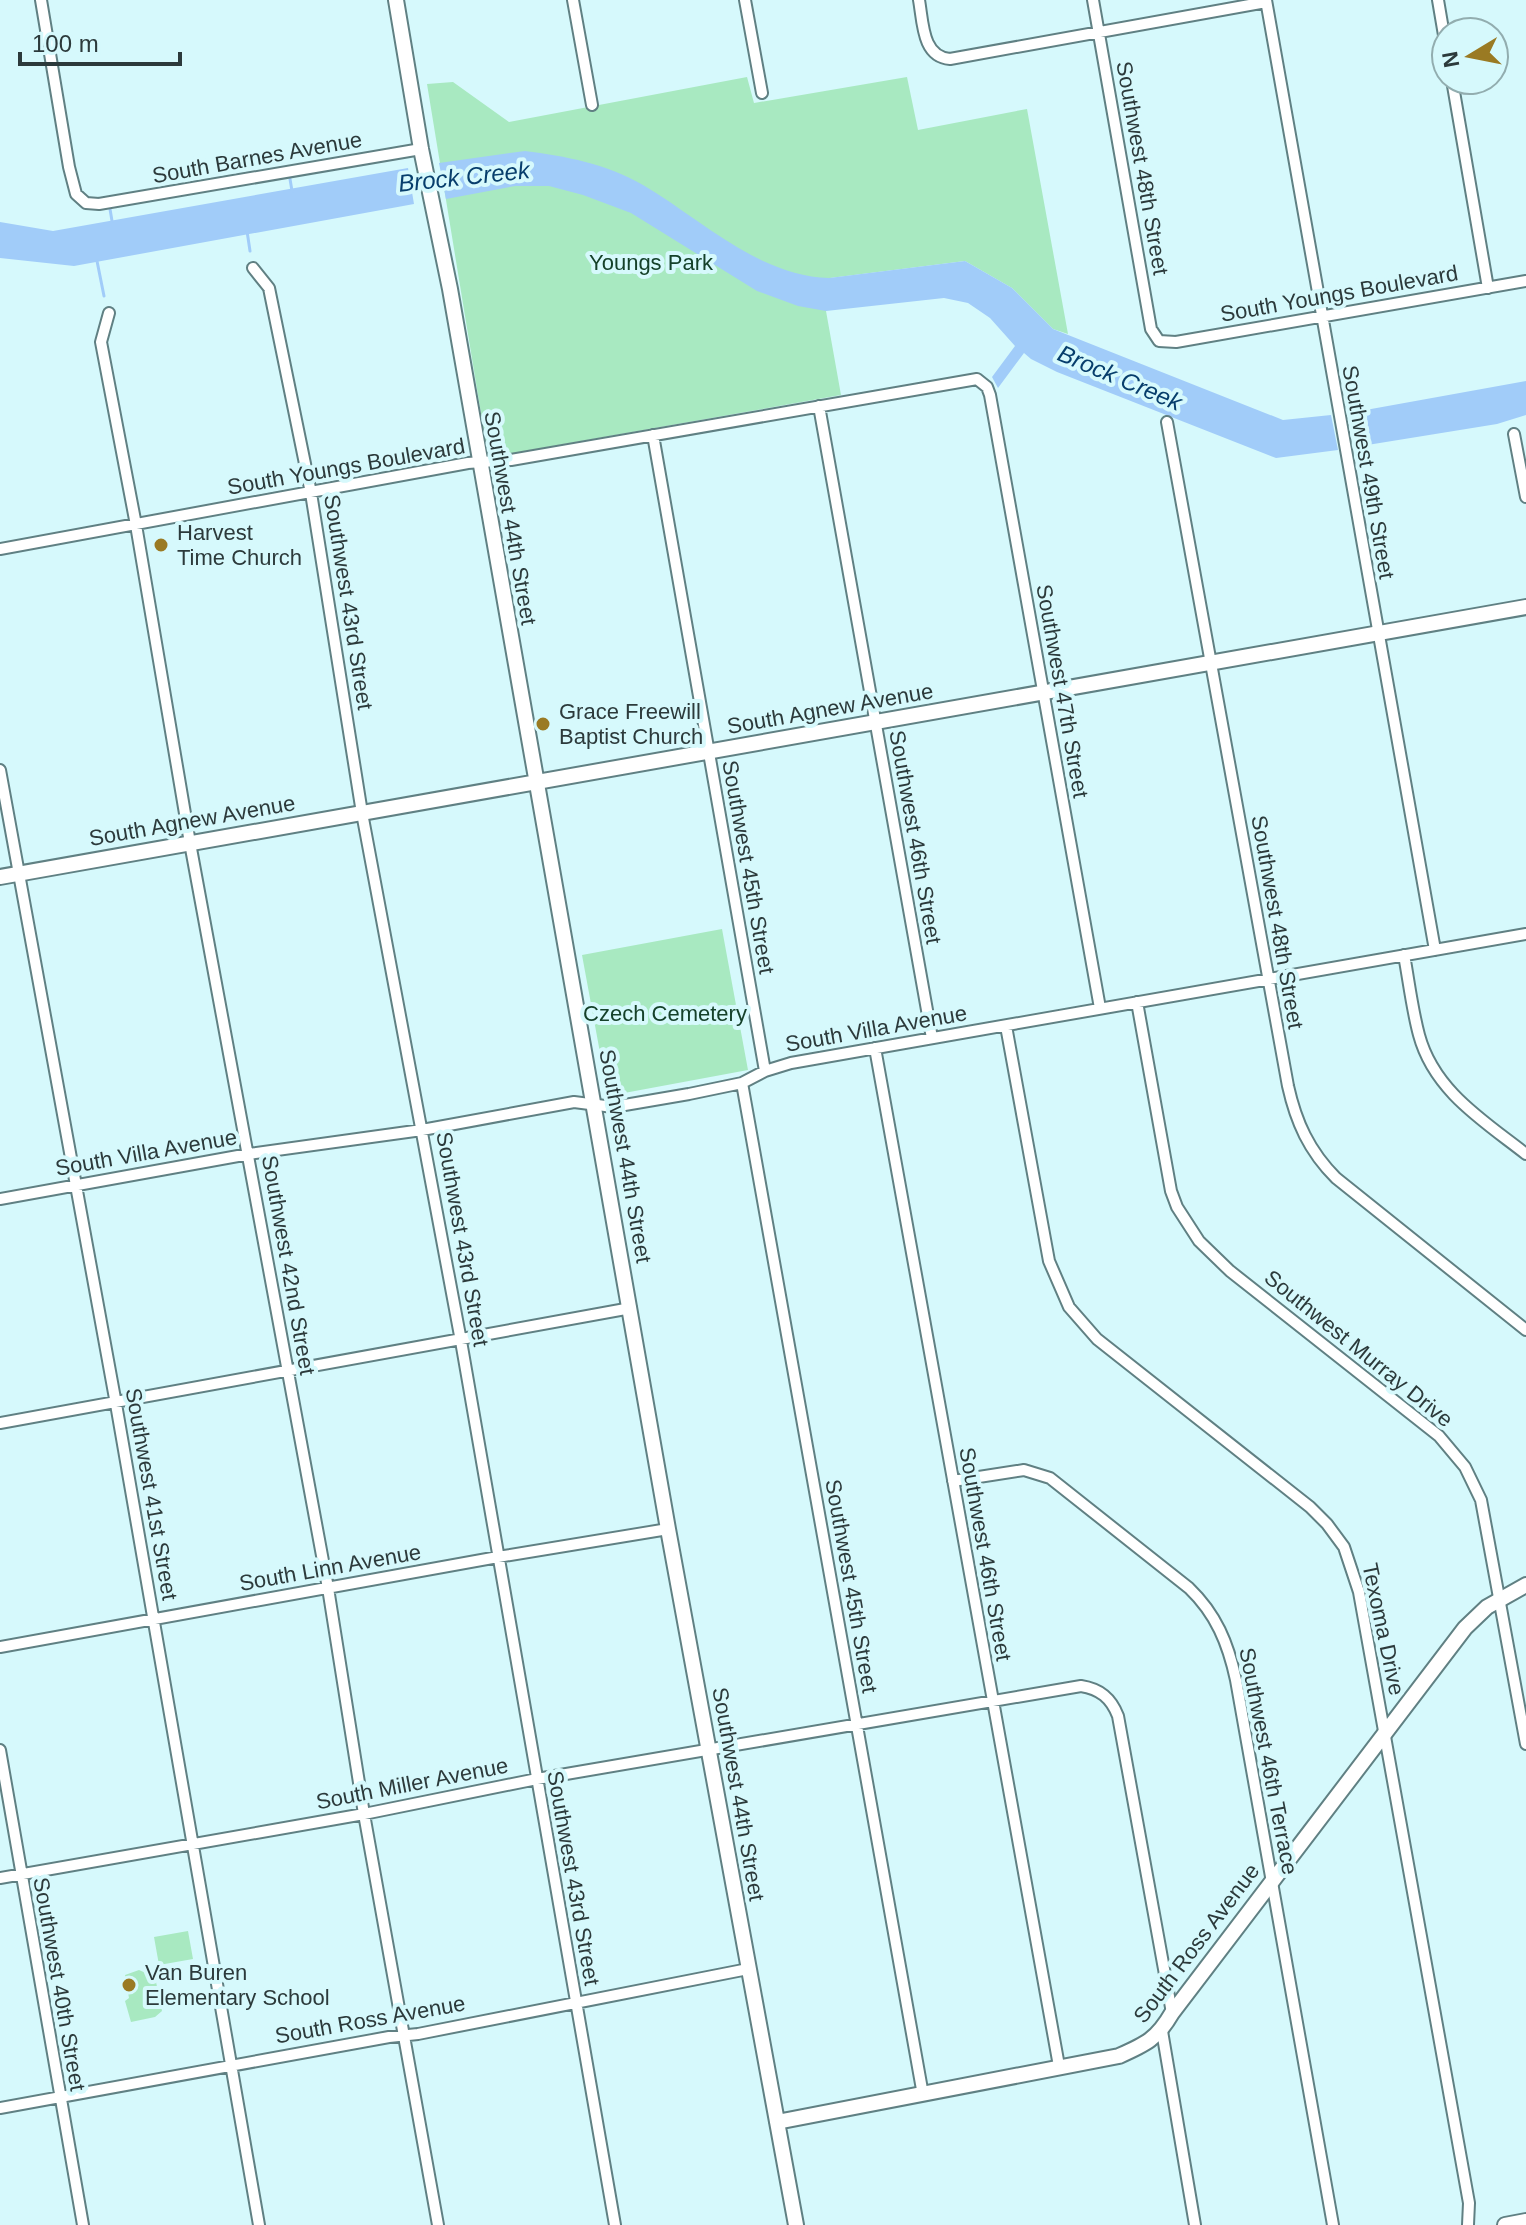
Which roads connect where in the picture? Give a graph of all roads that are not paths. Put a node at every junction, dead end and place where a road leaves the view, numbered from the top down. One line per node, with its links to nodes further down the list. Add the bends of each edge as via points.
1 (41, 0): 12 (street, South Barnes Avenue, via 69,167 76,194 86,203)
2 (396, 0): 12 (street, Southwest 44th Street)
3 (573, 0): 11 (street)
4 (745, 0): 9 (street)
5 (919, 0): 8 (street, via 928,45 937,57 960,59)
6 (1093, 0): 8 (street, Southwest 48th Street)
7 (1266, 1): 8 (street); 17 (street, Southwest 49th Street)
8 (1099, 32): 18 (street, Southwest 48th Street, via 1151,329)
9 (762, 93)
10 (1455, 96): 15 (street)
11 (592, 105)
12 (421, 149): 24 (street, Southwest 44th Street)
13 (253, 268): 25 (street, Southwest 43rd Street, via 269,288)
14 (1526, 281): 15 (street, South Youngs Boulevard)
15 (1488, 288): 17 (street, South Youngs Boulevard)
16 (109, 313): 27 (street, Southwest 42nd Street, via 101,342)
17 (1322, 318): 18 (street, South Youngs Boulevard); 30 (street, Southwest 49th Street)
18 (1159, 341)
19 (982, 382): 20 (street, South Youngs Boulevard, via 969,379); 32 (street, Southwest 47th Street, via 990,395)
20 (819, 406): 23 (street, South Youngs Boulevard); 33 (street, Southwest 46th Street)
21 (1167, 422): 31 (street, Southwest 48th Street)
22 (1514, 434): 26 (street)
23 (653, 435): 24 (street, South Youngs Boulevard); 34 (street, Southwest 45th Street)
24 (479, 462): 25 (street, South Youngs Boulevard); 36 (street, Southwest 44th Street)
25 (311, 493): 27 (street, South Youngs Boulevard); 37 (street, Southwest 43rd Street)
26 (1526, 497)
27 (136, 525): 28 (street, South Youngs Boulevard); 38 (street, Southwest 42nd Street)
28 (0, 549)
29 (1526, 607): 30 (street, South Agnew Avenue)
30 (1377, 634): 31 (street, South Agnew Avenue); 42 (street, Southwest 49th Street)
31 (1211, 662): 32 (street, South Agnew Avenue); 44 (street, Southwest 48th Street)
32 (1043, 692): 33 (street, South Agnew Avenue); 46 (street, Southwest 47th Street)
33 (875, 723): 34 (street, South Agnew Avenue); 48 (street, Southwest 46th Street)
34 (708, 752): 36 (street, South Agnew Avenue); 50 (street, Southwest 45th Street)
35 (0, 770): 39 (street, Southwest 41st Street)
36 (537, 783): 37 (street, South Agnew Avenue); 52 (street, Southwest 44th Street)
37 (362, 813): 38 (street, South Agnew Avenue); 53 (street, Southwest 43rd Street)
38 (190, 843): 39 (street, South Agnew Avenue); 54 (street, Southwest 42nd Street)
39 (17, 874): 40 (street, South Agnew Avenue); 56 (street, Southwest 41st Street)
40 (0, 877)
41 (1526, 934): 42 (street, South Villa Avenue)
42 (1435, 950): 43 (street, South Villa Avenue)
43 (1404, 955): 44 (street, South Villa Avenue); 55 (street, via 1419,1037 1436,1074 1461,1103)
44 (1268, 979): 45 (street, South Villa Avenue); 59 (street, Southwest 48th Street, via 1292,1105 1315,1154 1349,1190)
45 (1137, 1002): 46 (street, South Villa Avenue); 69 (street, Southwest Murray Drive, via 1167,1173 1187,1224 1222,1264 1453,1451 1481,1500)
46 (1100, 1008): 47 (street, South Villa Avenue)
47 (1006, 1026): 48 (street, South Villa Avenue); 74 (street, Texoma Drive, via 1045,1244 1061,1292 1097,1339 1310,1507 1336,1535 1359,1592)
48 (932, 1038): 49 (street, South Villa Avenue)
49 (875, 1048): 50 (street, South Villa Avenue); 64 (street, Southwest 46th Street)
50 (765, 1071): 51 (street, South Villa Avenue)
51 (742, 1083): 52 (street, South Villa Avenue, via 613,1107); 73 (street, Southwest 45th Street)
52 (594, 1104): 53 (street, South Villa Avenue, via 574,1102); 58 (street, Southwest 44th Street)
53 (422, 1130): 54 (street, South Villa Avenue); 60 (street, Southwest 43rd Street)
54 (249, 1154): 56 (street, South Villa Avenue); 61 (street, Southwest 42nd Street)
55 (1526, 1154)
56 (75, 1185): 57 (street, South Villa Avenue); 62 (street, Southwest 41st Street)
57 (0, 1199)
58 (631, 1308): 60 (street); 65 (street, Southwest 44th Street)
59 (1526, 1330)
60 (461, 1341): 61 (street); 66 (street, Southwest 43rd Street)
61 (287, 1370): 62 (street); 68 (street, Southwest 42nd Street)
62 (116, 1404): 63 (street); 70 (street, Southwest 41st Street)
63 (0, 1423)
64 (953, 1481): 72 (street, Southwest 46th Street); 83 (street, Southwest 46th Terrace, via 1024,1470 1050,1478 1206,1607 1231,1658)
65 (668, 1529): 66 (street, South Linn Avenue); 77 (street, Southwest 44th Street)
66 (498, 1557): 68 (street, South Linn Avenue); 78 (street, Southwest 43rd Street)
67 (1526, 1585): 69 (street, South Ross Avenue)
68 (328, 1588): 70 (street, South Linn Avenue); 79 (street, Southwest 42nd Street)
69 (1500, 1598): 74 (street, South Ross Avenue, via 1465,1628); 75 (street, Southwest Murray Drive)
70 (154, 1619): 71 (street, South Linn Avenue); 80 (street, Southwest 41st Street)
71 (0, 1647)
72 (992, 1701): 73 (street, South Miller Avenue); 86 (street, South Miller Avenue, via 1081,1686 1096,1689 1111,1701 1120,1724); 89 (street, Southwest 46th Street)
73 (857, 1725): 77 (street, South Miller Avenue); 91 (street, Southwest 45th Street)
74 (1385, 1733): 83 (street, South Ross Avenue); 103 (street, Texoma Drive, via 1469,2203)
75 (1526, 1744)
76 (0, 1750): 81 (street, Southwest 40th Street)
77 (709, 1750): 78 (street, South Miller Avenue); 84 (street, Southwest 44th Street)
78 (537, 1779): 79 (street, South Miller Avenue); 85 (street, Southwest 43rd Street)
79 (364, 1814): 80 (street, South Miller Avenue); 88 (street, Southwest 42nd Street)
80 (191, 1844): 81 (street, South Miller Avenue); 90 (street, Southwest 41st Street)
81 (21, 1875): 82 (street, South Miller Avenue); 92 (street, Southwest 40th Street)
82 (0, 1878)
83 (1272, 1879): 86 (street, South Ross Avenue); 102 (street, Southwest 46th Terrace)
84 (748, 1969): 85 (street, South Ross Avenue); 94 (street, Southwest 44th Street)
85 (575, 2003): 88 (street, South Ross Avenue); 99 (street, Southwest 43rd Street)
86 (1172, 2013): 87 (street, South Ross Avenue)
87 (1162, 2031): 89 (street, South Ross Avenue, via 1119,2056); 101 (street)
88 (403, 2036): 90 (street, South Ross Avenue); 98 (street, Southwest 42nd Street)
89 (1059, 2066): 91 (street, South Ross Avenue)
90 (231, 2067): 92 (street, South Ross Avenue); 97 (street, Southwest 41st Street)
91 (923, 2095): 94 (street, South Ross Avenue)
92 (60, 2097): 93 (street, South Ross Avenue); 96 (street, Southwest 40th Street)
93 (0, 2108)
94 (777, 2122): 100 (street, Southwest 44th Street)
95 (1526, 2221): 104 (street)
96 (83, 2225)
97 (259, 2225)
98 (438, 2225)
99 (615, 2225)
100 (796, 2225)
101 (1195, 2225)
102 (1333, 2225)
103 (1468, 2225)
104 (1505, 2225)

